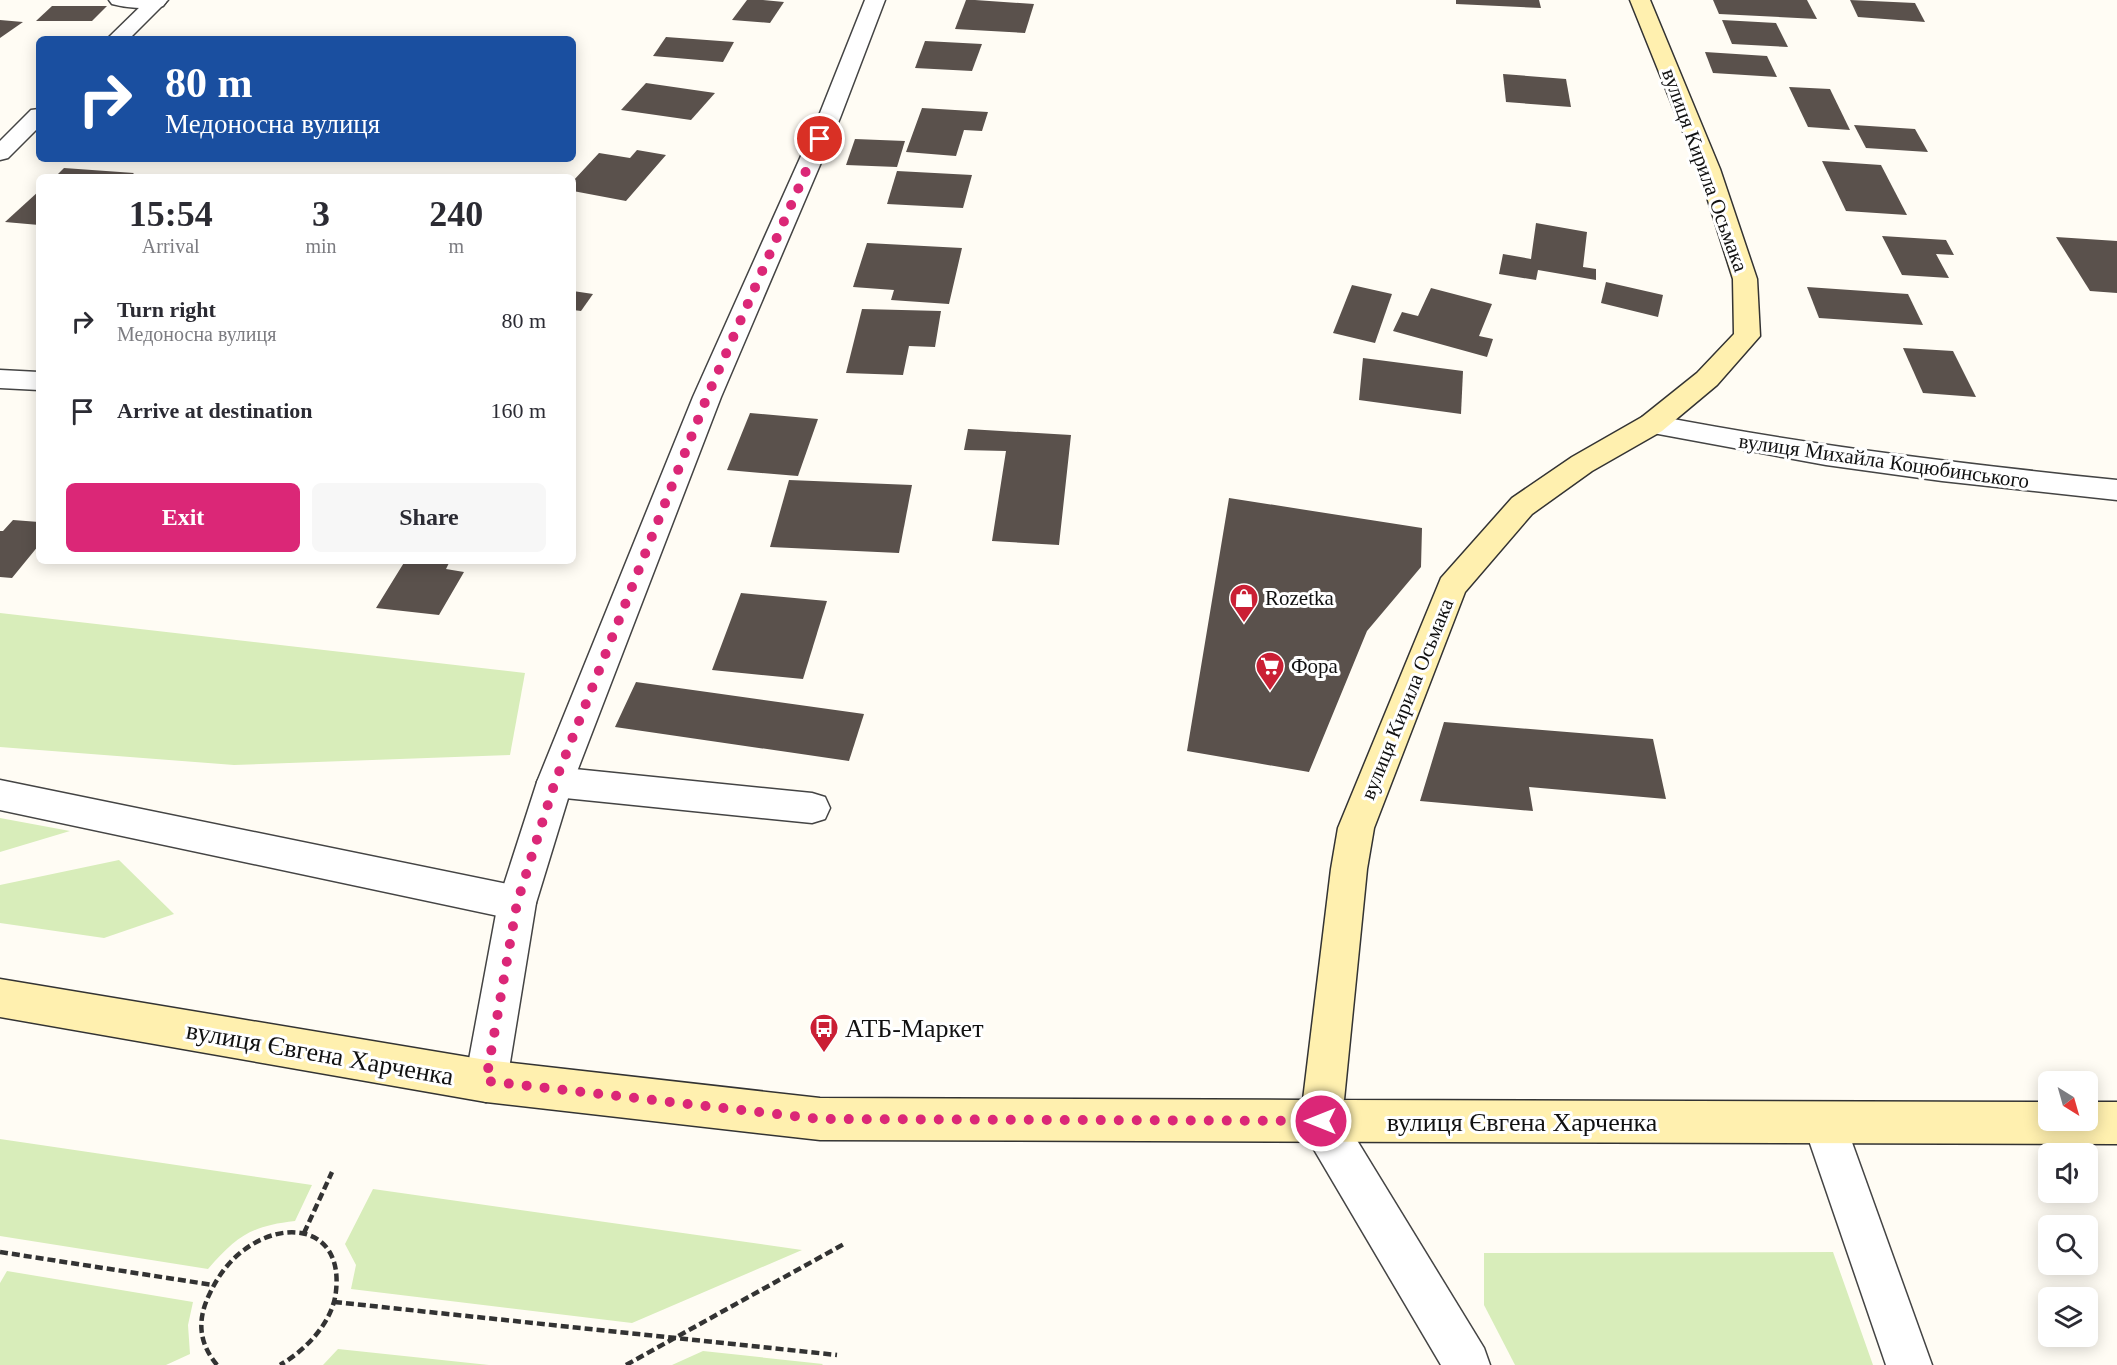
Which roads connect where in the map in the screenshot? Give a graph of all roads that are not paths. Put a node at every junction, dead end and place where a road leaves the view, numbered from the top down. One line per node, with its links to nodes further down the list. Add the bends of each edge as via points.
1 (119, 0): 4 (street)
2 (874, 0): 12 (street, via 829,117 707,397)
3 (1640, 0): 10 (street, вулиця Кирила Осьмака, via 1709,169 1745,279 1747,336 1707,380)
4 (157, 1): 5 (street)
5 (120, 36)
6 (36, 118): 7 (street)
7 (0, 153)
8 (0, 379): 9 (street)
9 (36, 381)
10 (1652, 424): 11 (street, вулиця Михайла Коцюбинського, via 1744,443 1944,472); 18 (street, вулиця Кирила Осьмака, via 1582,464 1522,506 1452,586 1356,828)
11 (2117, 490)
12 (555, 782): 14 (street); 15 (street)
13 (0, 795): 15 (street)
14 (812, 808)
15 (517, 903): 17 (street)
16 (0, 998): 17 (street, вулиця Євгена Харченка)
17 (486, 1081): 18 (street, вулиця Євгена Харченка, via 820,1119)
18 (1321, 1121): 19 (street, вулиця Євгена Харченка); 21 (street)
19 (1824, 1123): 20 (street, вулиця Євгена Харченка); 22 (street)
20 (2117, 1123)
21 (1467, 1365)
22 (1909, 1365)

